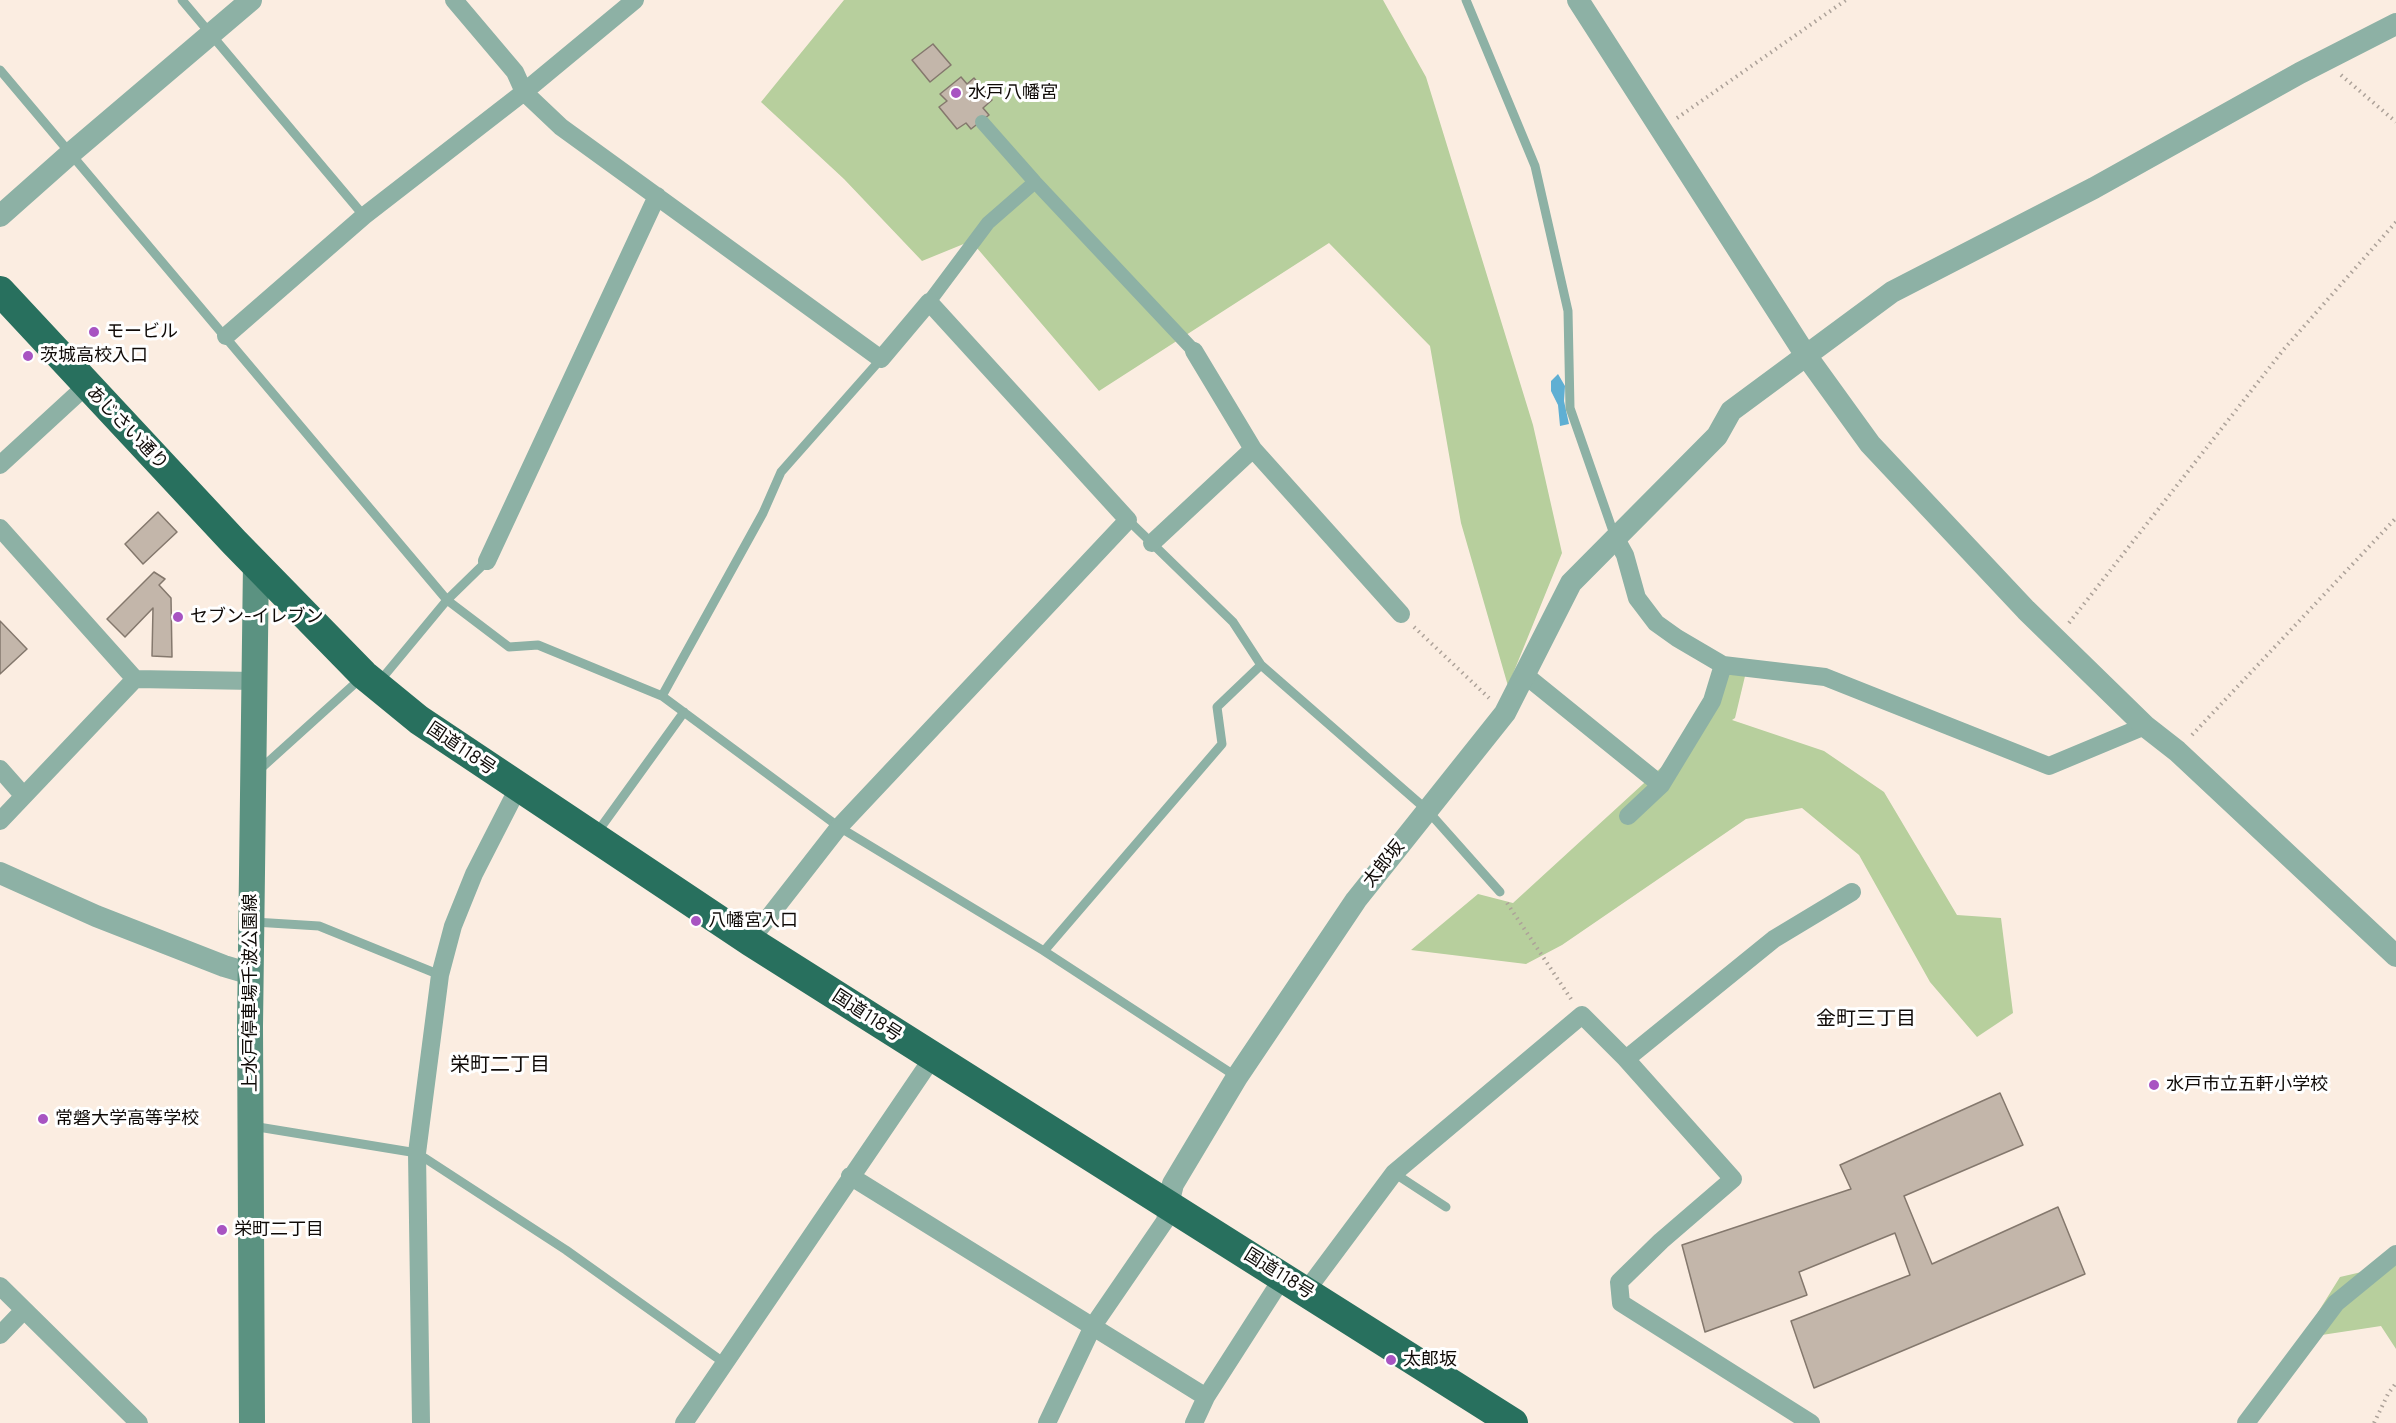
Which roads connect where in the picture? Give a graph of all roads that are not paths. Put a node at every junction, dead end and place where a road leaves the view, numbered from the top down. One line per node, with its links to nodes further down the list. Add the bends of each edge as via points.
1 (182, 0): 8 (lane)
2 (251, 0): 8 (street)
3 (454, 0): 10 (street, via 515,72)
4 (635, 0): 10 (street)
5 (1466, 0): 28 (lane, via 1535,166 1568,311 1570,408)
6 (1578, 0): 21 (street)
7 (2396, 24): 21 (street, 太郎坂, via 2094,188 1892,292)
8 (210, 35): 12 (street); 16 (lane)
9 (0, 70): 12 (lane)
10 (524, 92): 14 (street, via 561,127); 16 (street)
11 (982, 122): 13 (street)
12 (71, 153): 15 (street); 19 (lane)
13 (1035, 182): 18 (street, via 988,224); 20 (street)
14 (657, 196): 22 (street); 30 (street)
15 (0, 216)
16 (364, 216): 19 (street)
17 (0, 291): 23 (highway, あじさい通り)
18 (929, 302): 22 (street); 26 (street)
19 (226, 336): 32 (lane)
20 (1194, 351): 24 (street)
21 (1805, 354): 28 (street, 太郎坂, via 1731,411 1717,436); 42 (street, via 1870,444 2026,610)
22 (881, 358): 40 (lane, via 781,472 763,513)
23 (87, 386): 25 (street); 31 (highway, あじさい通り)
24 (1253, 449): 29 (street); 33 (street)
25 (0, 465)
26 (1128, 520): 29 (lane); 51 (street)
27 (0, 528): 37 (street)
28 (1615, 537): 35 (street, via 1625,555 1638,598 1656,623); 36 (street, 太郎坂, via 1571,583)
29 (1152, 543): 34 (lane, via 1233,622)
30 (487, 561): 32 (lane)
31 (256, 563): 38 (highway, 国道118号); 39 (main road, 上水戸停車場千波公園線)
32 (447, 600): 38 (lane); 40 (lane, via 509,646 538,645)
33 (1401, 614)
34 (1261, 665): 48 (lane); 58 (lane, via 1217,707 1222,744)
35 (1723, 665): 42 (street, via 1825,677 2049,766); 45 (street, via 1712,701)
36 (1525, 675): 45 (street); 48 (street, 太郎坂, via 1505,713)
37 (135, 679): 39 (street); 47 (street)
38 (370, 680): 44 (lane); 46 (highway, 国道118号, via 419,720)
39 (255, 681): 44 (main road, 上水戸停車場千波公園線)
40 (662, 696): 41 (lane)
41 (684, 712): 51 (lane); 52 (lane)
42 (2145, 726): 59 (street, via 2177,751)
43 (0, 769): 47 (street)
44 (254, 775): 56 (main road, 上水戸停車場千波公園線)
45 (1661, 785): 49 (street)
46 (519, 788): 52 (highway, 国道118号); 61 (street, via 474,874 453,926)
47 (23, 795): 50 (street)
48 (1427, 810): 54 (lane); 64 (street, 太郎坂, via 1356,900)
49 (1628, 816)
50 (0, 820)
51 (838, 827): 57 (street); 58 (lane)
52 (593, 837): 57 (highway, 国道118号)
53 (0, 873): 60 (street, via 96,916)
54 (1500, 892)
55 (1852, 892): 63 (street, via 1774,939)
56 (252, 922): 60 (main road, 上水戸停車場千波公園線); 61 (lane, via 319,926)
57 (750, 941): 62 (highway, 国道118号)
58 (1044, 951): 64 (lane)
59 (2396, 956)
60 (251, 974): 65 (main road, 上水戸停車場千波公園線)
61 (440, 975): 66 (street)
62 (933, 1057): 68 (street); 69 (highway, 国道118号)
63 (1626, 1059): 67 (street, via 1582,1015); 86 (street, via 1733,1179 1619,1282 1621,1303)
64 (1237, 1077): 69 (street, 太郎坂, via 1173,1184)
65 (250, 1125): 66 (lane); 80 (main road, 上水戸停車場千波公園線)
66 (417, 1153): 77 (lane, via 566,1250); 81 (street)
67 (1394, 1173): 70 (lane); 72 (street)
68 (850, 1176): 75 (street); 77 (street)
69 (1168, 1204): 72 (highway, 国道118号); 75 (street, via 1165,1221)
70 (1446, 1207)
71 (2396, 1254): 87 (street, via 2336,1303)
72 (1294, 1284): 78 (street); 85 (highway, 国道118号)
73 (0, 1286): 74 (street)
74 (24, 1310): 76 (street); 79 (street)
75 (1093, 1326): 78 (street); 83 (street)
76 (0, 1335)
77 (723, 1362): 82 (street)
78 (1206, 1397): 84 (street)
79 (140, 1423)
80 (252, 1423)
81 (421, 1423)
82 (684, 1423)
83 (1047, 1423)
84 (1194, 1423)
85 (1514, 1423)
86 (1812, 1423)
87 (2246, 1423)

